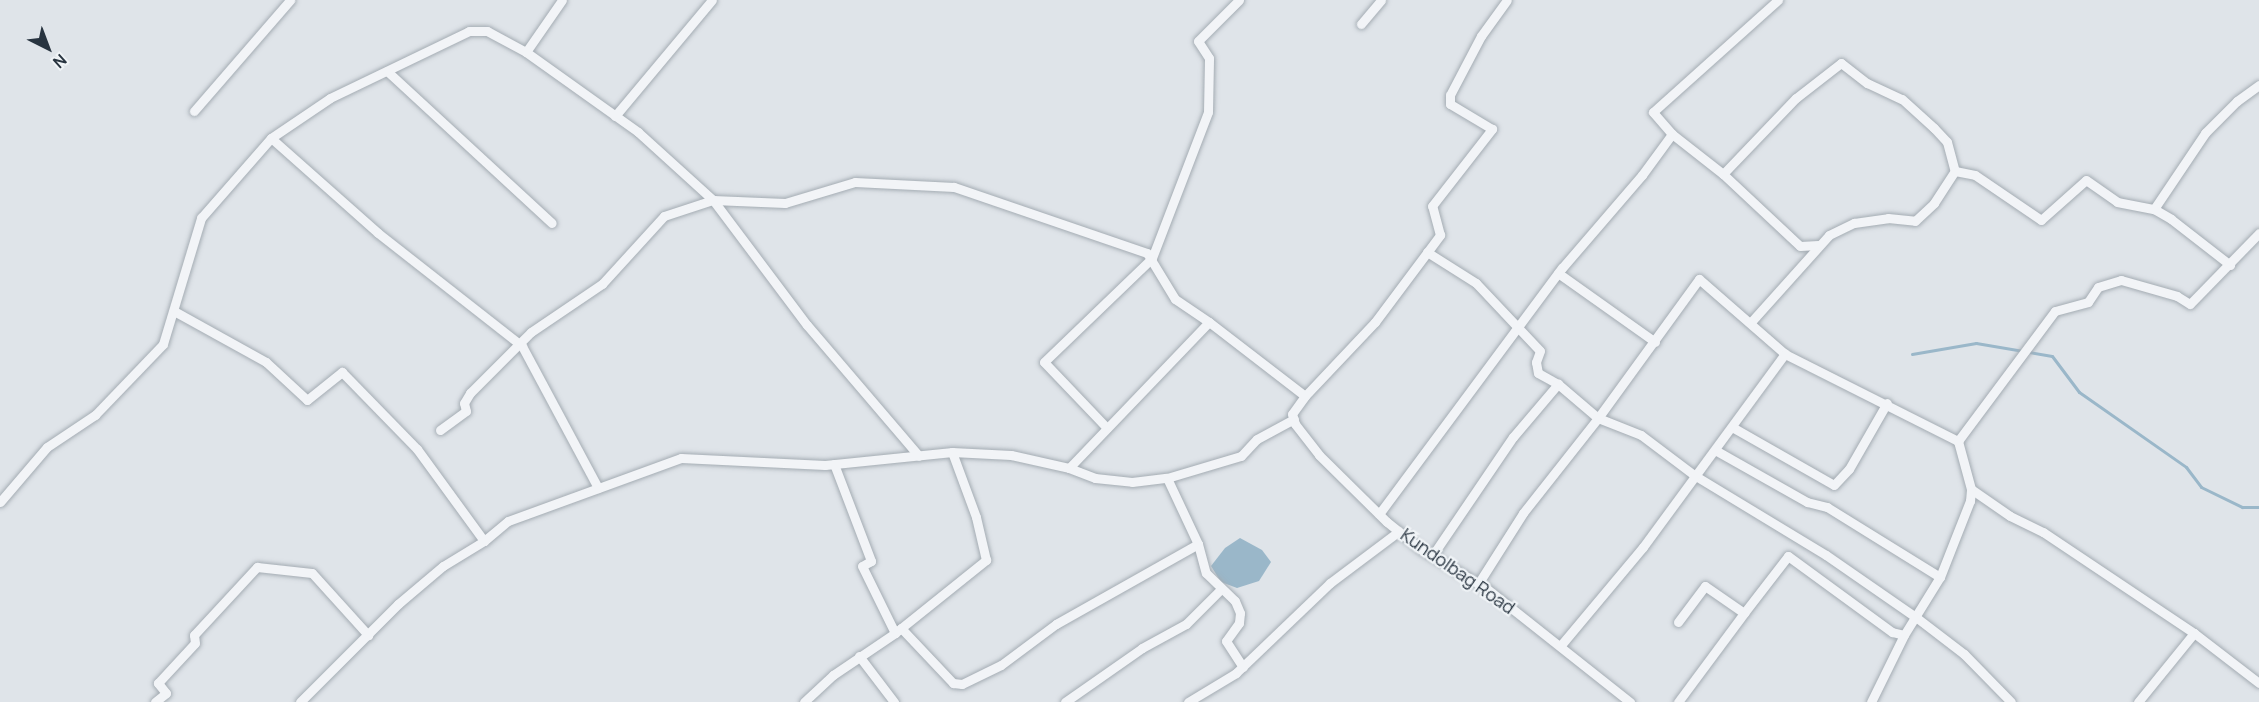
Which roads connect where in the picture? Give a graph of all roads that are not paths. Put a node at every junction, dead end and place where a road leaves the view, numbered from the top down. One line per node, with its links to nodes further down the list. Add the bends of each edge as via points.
1 (290, 0): 12 (street)
2 (562, 0): 9 (street)
3 (712, 0): 13 (street)
4 (1239, 0): 24 (street, via 1198,41 1209,58 1208,112)
5 (1381, 0): 8 (street)
6 (1778, 0): 14 (street, via 1653,112)
7 (1506, 1): 23 (street, via 1481,36 1450,95 1450,104 1492,129 1432,206 1440,235)
8 (1361, 24)
9 (526, 52): 10 (street, via 487,31 469,31); 13 (street)
10 (387, 70): 15 (street, via 330,98); 20 (street)
11 (2259, 85): 19 (street, via 2229,107 2205,134)
12 (194, 111)
13 (615, 116): 18 (street)
14 (1672, 134): 17 (street); 26 (street)
15 (271, 138): 27 (street, via 201,218); 32 (street, via 378,233)
16 (1956, 171): 17 (street, via 1947,142 1934,128 1902,99 1867,83 1841,63 1796,98); 19 (street, via 1975,175 2041,220 2086,180 2117,202); 22 (street, via 1916,221 1888,218 1854,223 1839,228)
17 (1723, 174): 22 (street, via 1800,246)
18 (713, 200): 24 (street, via 785,203 855,182 954,187); 32 (street, via 664,216 602,284 562,309); 45 (street, via 807,325)
19 (2154, 209): 25 (street, via 2190,230)
20 (552, 223)
21 (2259, 233): 25 (street)
22 (1818, 245): 28 (street)
23 (1427, 252): 30 (street, via 1476,283); 35 (street, via 1375,322)
24 (1152, 258): 29 (street, via 1160,281 1174,299); 40 (street, via 1044,362)
25 (2230, 265): 42 (street, via 2190,304 2177,296 2121,279 2098,287 2088,302 2055,311)
26 (1558, 273): 30 (street); 31 (street)
27 (174, 311): 52 (street, via 164,344 134,378 95,415 47,447); 55 (street, via 266,362 307,400 342,372 417,449)
28 (1750, 321): 31 (street, via 1699,279); 33 (street)
29 (1209, 322): 35 (street); 40 (street)
30 (1518, 330): 34 (street, via 1540,351 1538,373); 53 (street)
31 (1655, 342): 37 (street)
32 (520, 344): 41 (street, via 470,393 464,402 466,411); 50 (street)
33 (1785, 354): 36 (street); 39 (street)
34 (1558, 384): 37 (street); 57 (street, via 1513,437)
35 (1305, 396): 38 (street, via 1292,414)
36 (1887, 403): 39 (street, via 1849,469 1834,485); 42 (street)
37 (1598, 418): 48 (street, via 1641,435); 59 (street, via 1523,513)
38 (1294, 419): 49 (street, via 1257,439 1241,456); 53 (street, Kundolbag Road, via 1319,455)
39 (1732, 427): 43 (street)
40 (1107, 428): 47 (street)
41 (440, 430)
42 (1958, 441): 51 (street)
43 (1715, 450): 48 (street); 58 (street, via 1807,502 1827,507)
44 (952, 452): 45 (street); 47 (street, via 1011,455); 64 (street, via 986,560)
45 (919, 456): 46 (street)
46 (834, 464): 50 (street, via 681,458); 64 (street, via 871,561 862,567)
47 (1069, 468): 49 (street, via 1095,478 1132,482)
48 (1694, 475): 62 (street, via 1826,555); 68 (street, via 1643,547)
49 (1167, 478): 56 (street)
50 (598, 488): 55 (street, via 508,521)
51 (1971, 489): 58 (street, via 1970,501); 65 (street)
52 (0, 502)
53 (1379, 514): 54 (street, Kundolbag Road)
54 (1399, 531): 57 (street, Kundolbag Road); 70 (street, via 1330,583)
55 (484, 541): 66 (street, via 443,566)
56 (1198, 544): 60 (street, via 1206,573); 64 (street, via 1056,624 1001,666 962,684 953,683)
57 (1432, 556): 59 (street, Kundolbag Road)
58 (1940, 577): 62 (street)
59 (1478, 584): 68 (street, Kundolbag Road)
60 (1221, 589): 70 (street, via 1240,613 1239,623 1226,641); 76 (street, via 1186,624 1142,648)
61 (1744, 613): 63 (street, via 1705,586); 67 (street, via 1788,556 1892,632); 79 (street)
62 (1917, 618): 67 (street); 81 (street, via 1964,654)
63 (1678, 622)
64 (898, 631): 69 (street)
65 (2194, 633): 71 (street); 82 (street)
66 (368, 635): 72 (street, via 312,573 257,567 194,635 195,643 158,683 166,693); 73 (street)
67 (1904, 635): 80 (street)
68 (1561, 645): 78 (street, Kundolbag Road)
69 (859, 656): 74 (street); 75 (street)
70 (1243, 667): 77 (street)
71 (2259, 683)
72 (155, 702)
73 (300, 702)
74 (804, 702)
75 (894, 702)
76 (1065, 702)
77 (1188, 702)
78 (1630, 702)
79 (1678, 702)
80 (1871, 702)
81 (2011, 702)
82 (2138, 702)

